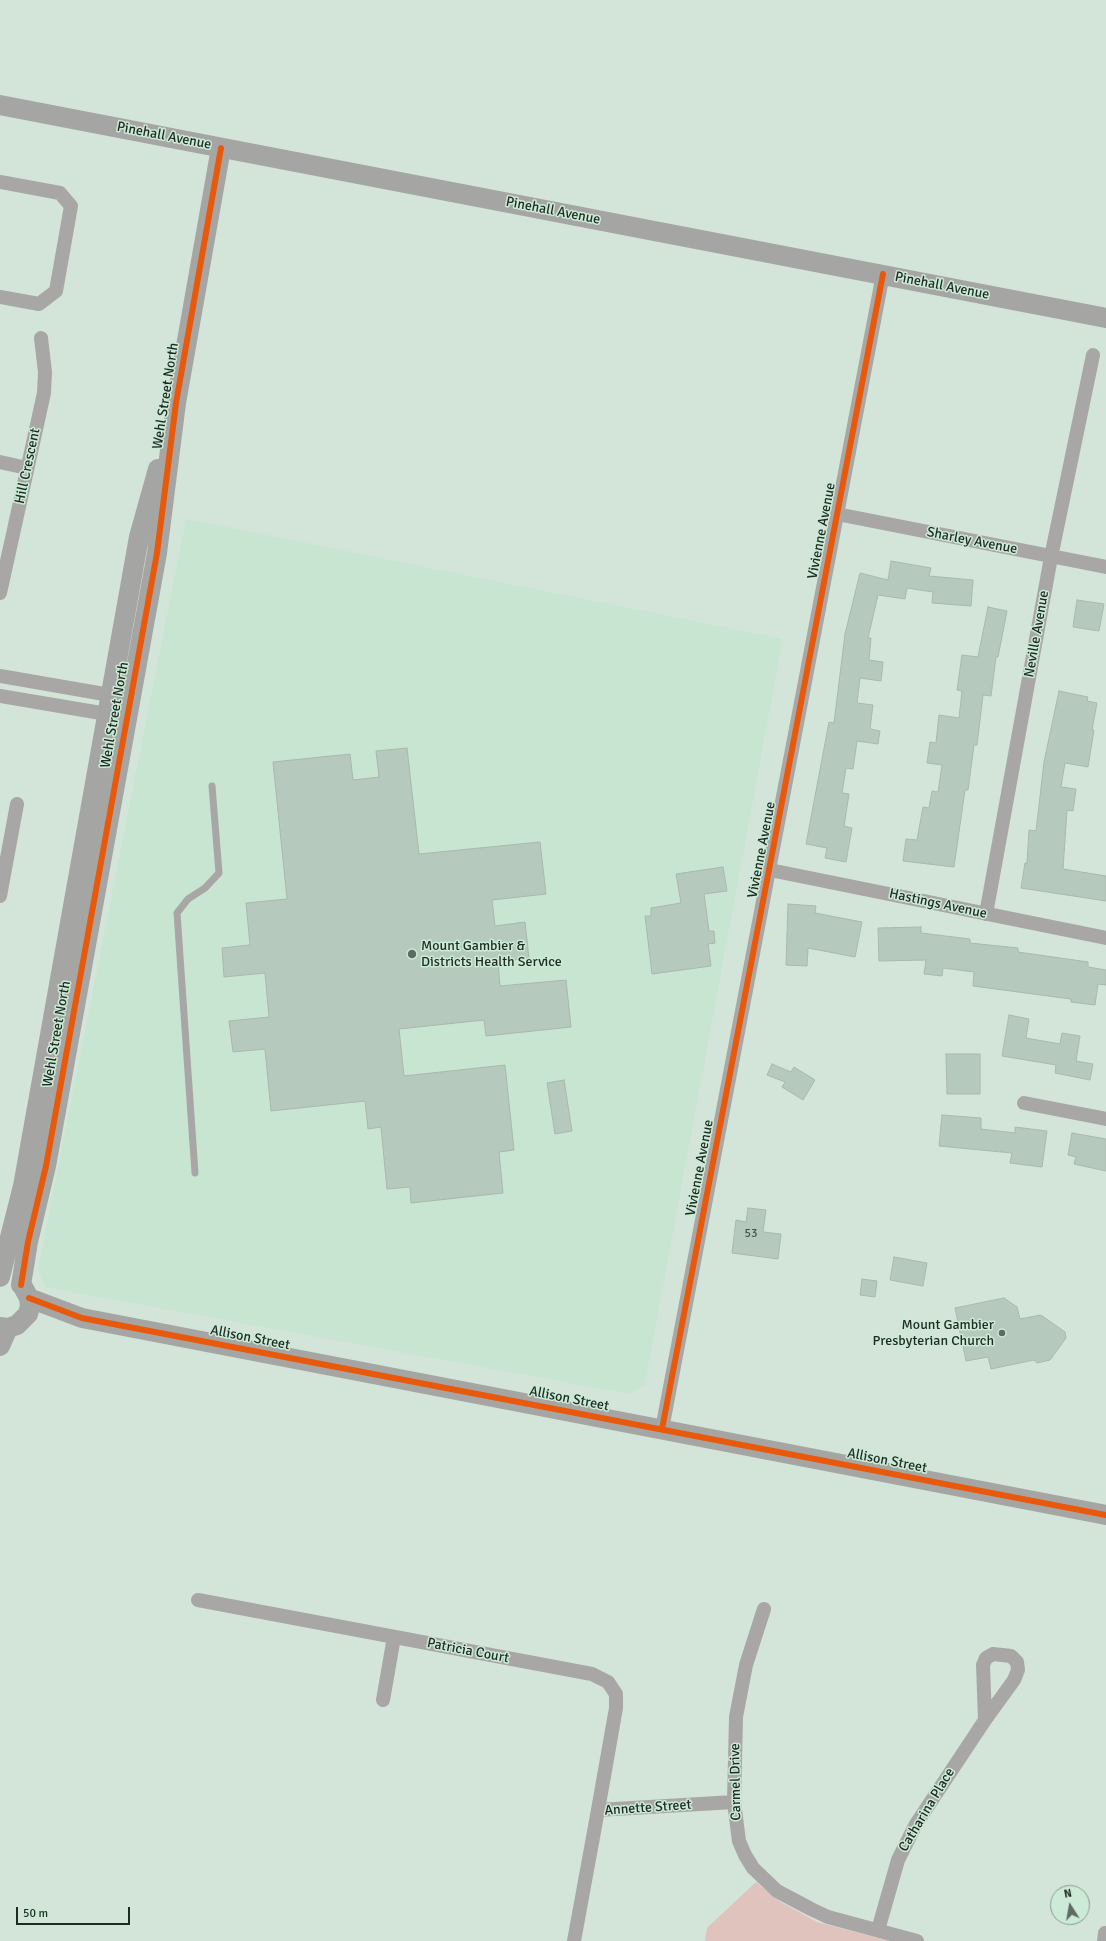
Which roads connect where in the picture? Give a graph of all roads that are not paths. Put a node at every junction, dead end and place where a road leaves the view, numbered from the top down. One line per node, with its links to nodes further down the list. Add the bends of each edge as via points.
1 (0, 105): 2 (street, Pinehall Avenue)
2 (221, 148): 4 (street, Pinehall Avenue); 9 (street, Wehl Street North)
3 (0, 182): 5 (street, via 60,193 71,206 56,291 38,304)
4 (883, 274): 6 (street, Pinehall Avenue); 12 (street, Vivienne Avenue)
5 (0, 297)
6 (1106, 318)
7 (41, 338): 11 (street, Hill Crescent, via 45,372 44,393)
8 (1093, 356): 13 (street, Neville Avenue)
9 (176, 403): 18 (street, Wehl Street North, via 139,537); 19 (street, Wehl Street North, via 157,553)
10 (0, 462): 11 (street)
11 (27, 468): 15 (street, Hill Crescent)
12 (838, 514): 13 (street, Sharley Avenue); 22 (street, Vivienne Avenue)
13 (1051, 557): 14 (street, Sharley Avenue); 24 (street, Neville Avenue)
14 (1106, 567)
15 (0, 593)
16 (0, 676): 18 (street)
17 (0, 696): 18 (street)
18 (109, 705): 19 (street); 29 (street, Wehl Street North, via 23,1186)
19 (129, 709): 31 (street, Wehl Street North, via 46,1166 28,1242)
20 (212, 786): 28 (lane, via 219,873 205,888 188,899 178,913)
21 (17, 804): 23 (street)
22 (770, 870): 24 (street, Hastings Avenue); 35 (street, Vivienne Avenue)
23 (0, 896)
24 (986, 914): 25 (street, Hastings Avenue)
25 (1106, 938)
26 (1024, 1103): 27 (street)
27 (1106, 1119)
28 (195, 1174)
29 (0, 1277)
30 (0, 1281): 31 (street, Allison Street, via 10,1280)
31 (25, 1291): 32 (street, Allison Street); 33 (street, Wehl Street North, via 30,1306)
32 (82, 1318): 33 (street, Allison Street); 35 (street, Allison Street)
33 (11, 1325): 34 (street)
34 (0, 1346)
35 (662, 1430): 36 (street, Allison Street)
36 (1106, 1515)
37 (198, 1600): 39 (street, Patricia Court)
38 (764, 1609): 42 (street, Carmel Drive, via 746,1665 736,1717)
39 (394, 1637): 40 (street); 43 (street, Patricia Court, via 592,1674 608,1682 616,1694 616,1708)
40 (383, 1700)
41 (985, 1720): 44 (street, Catharina Place, via 913,1830 898,1860)
42 (734, 1802): 43 (street, Annette Street); 44 (street, Carmel Drive, via 739,1841 745,1856 764,1880 777,1891 822,1914)
43 (598, 1810): 45 (street, Annette Street)
44 (878, 1930): 46 (street, Carmel Drive)
45 (574, 1941)
46 (917, 1941)

